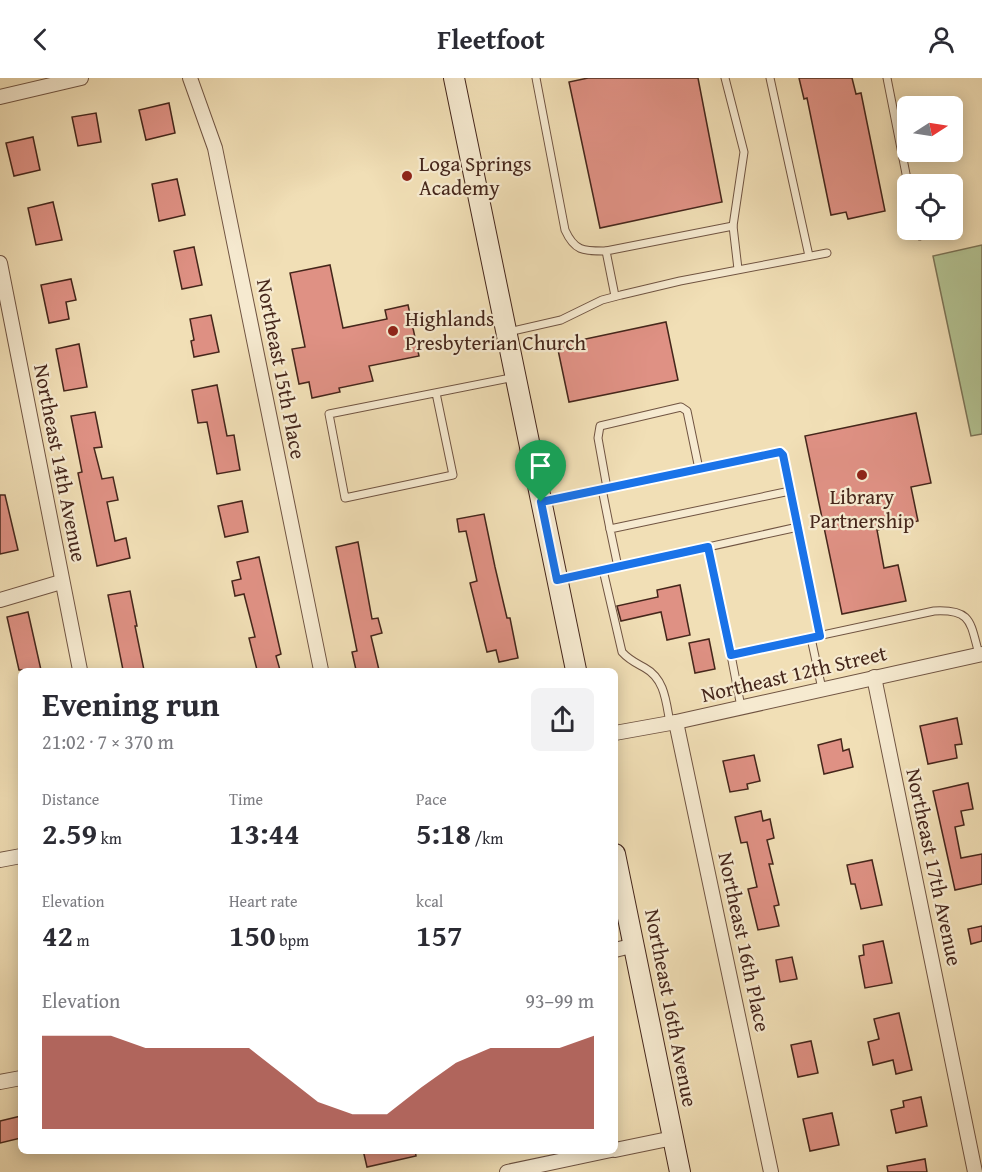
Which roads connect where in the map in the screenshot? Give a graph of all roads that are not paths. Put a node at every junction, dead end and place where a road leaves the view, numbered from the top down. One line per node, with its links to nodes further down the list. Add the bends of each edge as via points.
1 (81, 78): 8 (street)
2 (190, 78): 37 (street, Northeast 15th Place, via 215,148)
3 (454, 78): 17 (street)
4 (536, 78): 11 (lane, via 569,240 585,251)
5 (725, 78): 10 (lane, via 744,153)
6 (770, 78): 13 (lane)
7 (887, 78): 9 (lane)
8 (0, 97)
9 (906, 174)
10 (733, 226): 11 (lane); 15 (lane)
11 (606, 251): 16 (lane)
12 (827, 253): 13 (lane)
13 (808, 256): 15 (lane)
14 (0, 263): 30 (street, Northeast 14th Avenue)
15 (738, 269): 16 (lane)
16 (615, 296): 17 (lane, via 561,320)
17 (506, 332): 18 (street)
18 (515, 377): 19 (lane); 23 (street)
19 (436, 393): 19 (lane, via 329,414 345,498 453,475)
20 (699, 469): 21 (lane); 21 (lane, via 687,411 681,407 600,426); 22 (lane, via 780,452)
21 (604, 489): 23 (lane); 25 (lane)
22 (790, 491): 24 (lane); 25 (lane)
23 (541, 502): 29 (street)
24 (798, 527): 26 (lane); 32 (lane)
25 (610, 529): 27 (lane)
26 (708, 547): 27 (lane); 35 (lane)
27 (618, 567): 28 (lane)
28 (603, 570): 29 (lane); 42 (lane, via 622,652 657,675)
29 (557, 580): 38 (street)
30 (61, 582): 31 (street); 36 (street, Northeast 14th Avenue)
31 (0, 600)
32 (820, 636): 33 (lane); 34 (lane, via 951,610 970,623)
33 (811, 638): 35 (lane); 40 (lane)
34 (981, 654): 39 (street, Northeast 12th Street)
35 (731, 655): 41 (lane)
36 (80, 668)
37 (321, 668)
38 (576, 668)
39 (874, 677): 40 (street, Northeast 12th Street); 57 (street, Northeast 17th Avenue)
40 (822, 689): 41 (street, Northeast 12th Street)
41 (741, 707): 42 (street, Northeast 12th Street)
42 (673, 722): 43 (street, Northeast 12th Street); 56 (street, Northeast 16th Place)
43 (618, 732)
44 (18, 857): 45 (street)
45 (0, 860)
46 (618, 868): 47 (street, Northeast 16th Avenue)
47 (634, 945): 48 (street); 51 (street, Northeast 16th Avenue)
48 (618, 949)
49 (18, 1079): 50 (street)
50 (0, 1082)
51 (673, 1138): 52 (street); 55 (street, Northeast 16th Avenue)
52 (618, 1149)
53 (591, 1154): 54 (street)
54 (507, 1172)
55 (680, 1172)
56 (771, 1172)
57 (975, 1172)

